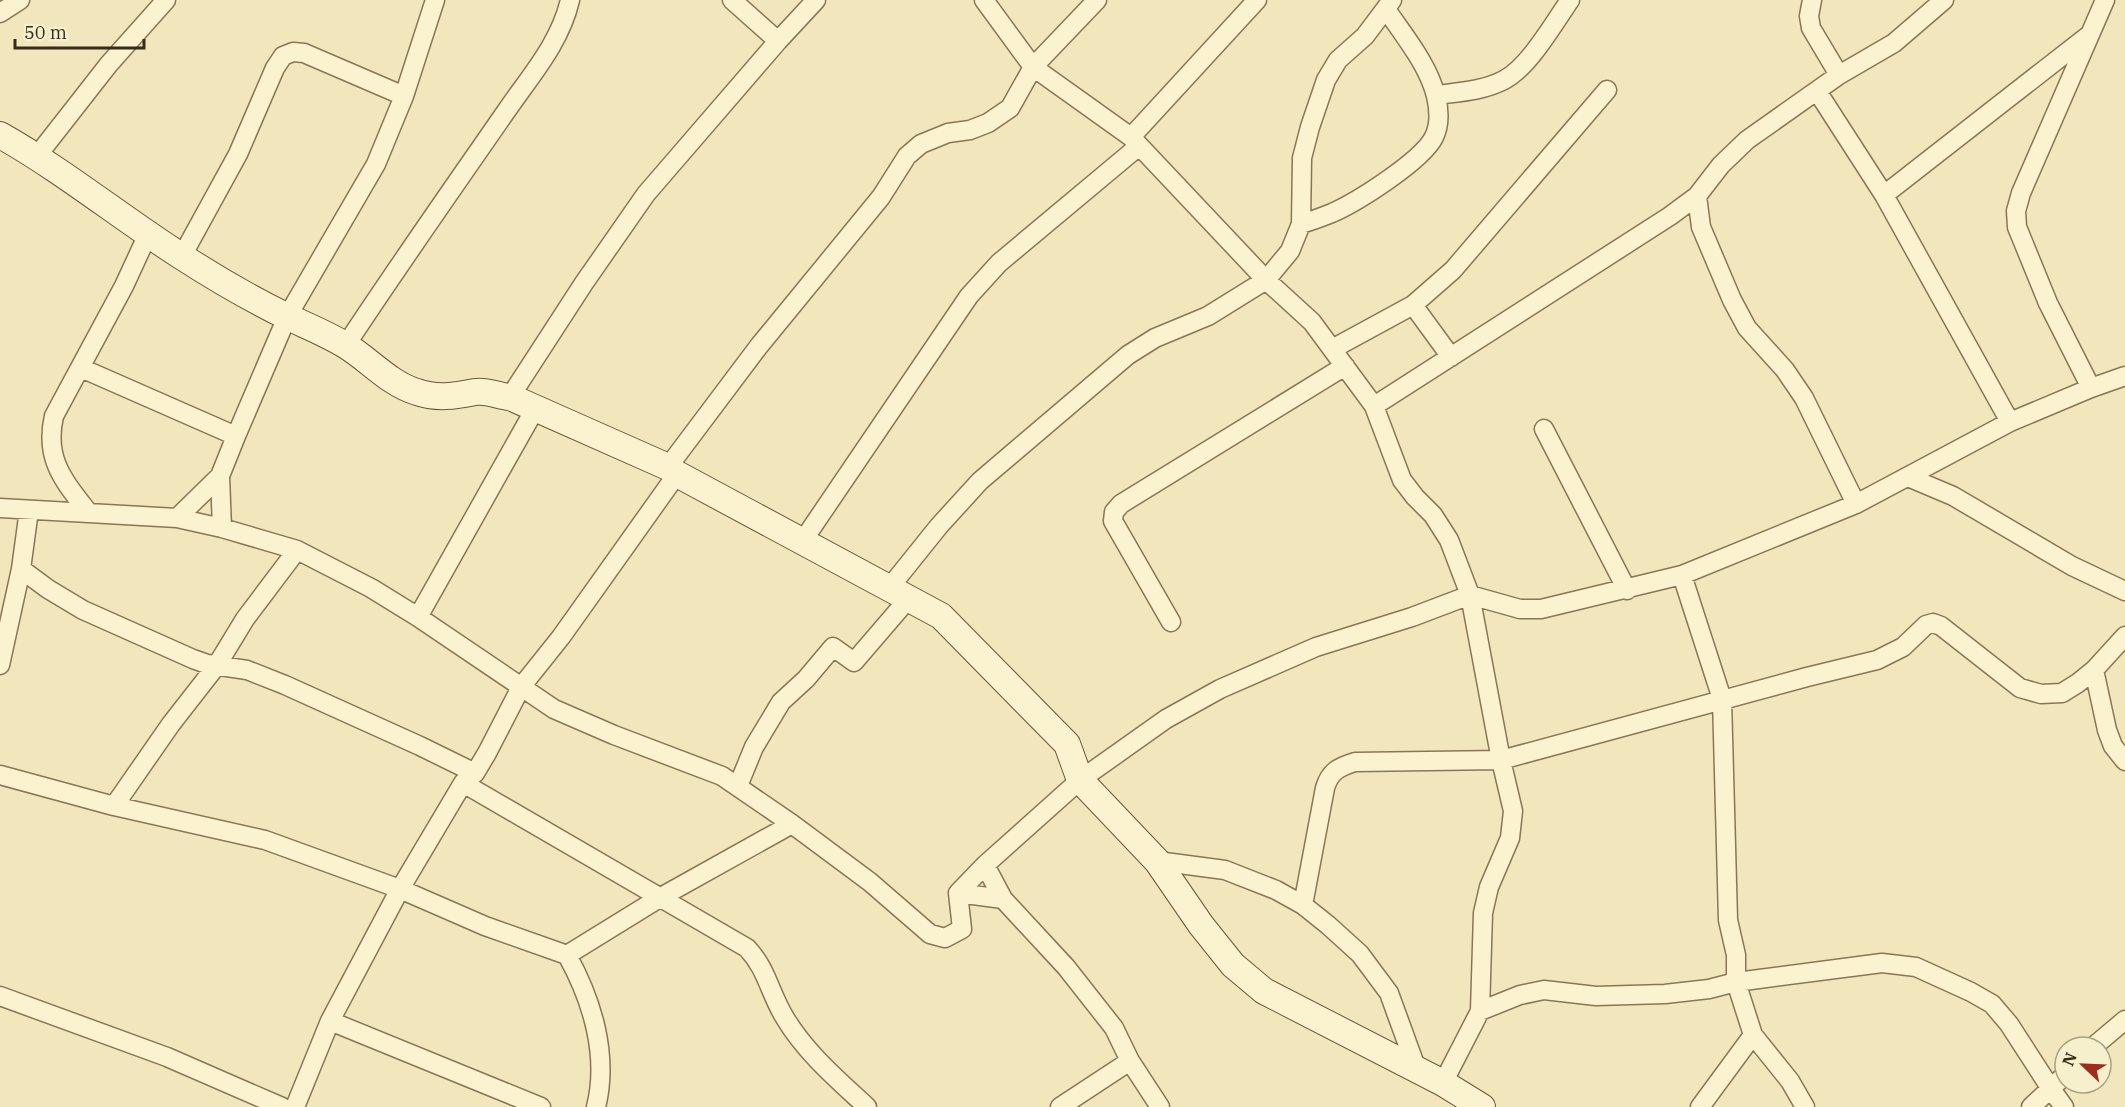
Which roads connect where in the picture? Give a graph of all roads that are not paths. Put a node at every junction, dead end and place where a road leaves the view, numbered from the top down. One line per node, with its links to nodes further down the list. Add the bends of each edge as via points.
1 (20, 0): 15 (street)
2 (166, 0): 26 (street, via 109,64)
3 (435, 0): 23 (street)
4 (570, 0): 37 (street, via 566,20 544,58)
5 (732, 0): 17 (street)
6 (816, 0): 17 (street)
7 (984, 0): 18 (street)
8 (1098, 0): 18 (street)
9 (1257, 0): 25 (street)
10 (1570, 0): 22 (street, via 1530,58 1506,79 1476,90)
11 (1812, 0): 19 (street, via 1811,28)
12 (1944, 0): 19 (street, via 1894,43)
13 (2104, 0): 16 (street)
14 (1389, 4): 22 (street); 30 (street, via 1365,36 1338,60 1326,80 1302,158)
15 (0, 13)
16 (2090, 34): 27 (street); 43 (street, via 2016,210 2017,228 2048,303)
17 (778, 41): 44 (street, via 646,194)
18 (1033, 67): 25 (street); 50 (street, via 1010,108 988,123 921,144 908,156 881,197 759,346)
19 (1839, 75): 21 (street)
20 (1607, 90): 35 (street, via 1454,270)
21 (1817, 91): 27 (street); 28 (street, via 1747,140)
22 (1436, 95): 30 (street, via 1439,118 1425,149 1361,196 1333,213)
23 (404, 96): 33 (street, via 304,53 283,56 238,154); 36 (street, via 376,164)
24 (0, 135): 26 (street)
25 (1135, 142): 34 (street); 59 (street, via 999,263 969,296)
26 (37, 156): 32 (street)
27 (1884, 195): 47 (street)
28 (1697, 196): 29 (street); 31 (street)
29 (1670, 216): 31 (street); 39 (street)
30 (1301, 225): 34 (street, via 1290,251)
31 (1701, 227): 53 (street, via 1747,328 1804,398)
32 (148, 234): 33 (street); 41 (street)
33 (182, 256): 36 (street)
34 (1266, 280): 38 (street); 65 (street, via 1208,316 1155,338 1128,355 980,481 939,526)
35 (1413, 305): 38 (street); 39 (street)
36 (287, 316): 37 (street); 49 (street)
37 (346, 345): 44 (street, via 391,380 417,392 440,397 475,392)
38 (1334, 348): 40 (street)
39 (1451, 357): 45 (street)
40 (1346, 366): 45 (street); 68 (street, via 1159,479 1114,512 1113,521)
41 (81, 368): 49 (street); 56 (street, via 54,416 50,433 57,470)
42 (2125, 376): 43 (street)
43 (2091, 388): 47 (street)
44 (510, 397): 46 (street)
45 (1374, 406): 66 (street, via 1402,480 1449,540)
46 (535, 409): 50 (street); 67 (street)
47 (2010, 422): 52 (street)
48 (1544, 429): 63 (street)
49 (236, 436): 51 (street)
50 (673, 470): 59 (street); 73 (street, via 561,637)
51 (220, 476): 57 (street); 58 (street)
52 (1908, 477): 53 (street); 64 (street, via 1953,496 2072,566)
53 (1856, 504): 62 (street)
54 (0, 507): 55 (street)
55 (30, 510): 56 (street); 61 (street)
56 (88, 512): 57 (street)
57 (177, 518): 58 (street)
58 (222, 528): 60 (street)
59 (802, 542): 65 (street)
60 (297, 550): 67 (street); 71 (street, via 245,619)
61 (21, 569): 70 (street); 71 (street, via 83,610)
62 (1682, 575): 63 (street); 74 (street)
63 (1627, 590): 66 (street, via 1542,609 1520,609)
64 (2125, 591)
65 (899, 593): 79 (street, via 941,616 1067,744); 80 (street, via 854,662 833,647 781,702 754,747)
66 (1470, 595): 75 (street); 79 (street, via 1316,647 1220,689 1166,719)
67 (418, 617): 73 (street)
68 (1171, 622)
69 (2125, 636): 72 (street)
70 (0, 665)
71 (217, 666): 78 (street, via 247,670 285,685 420,746); 81 (street)
72 (2094, 670): 74 (street, via 2062,693 2041,694 2020,688 1933,623 1903,647 1877,660); 76 (street, via 2107,730)
73 (520, 687): 78 (street, via 488,753); 80 (street, via 554,709 722,776)
74 (1722, 699): 75 (street); 91 (street, via 1728,920 1736,955)
75 (1500, 760): 89 (street, via 1355,762 1339,767 1328,776); 93 (street, via 1513,811 1510,838 1483,913)
76 (2125, 761)
77 (0, 775): 81 (street)
78 (469, 778): 85 (street); 87 (street)
79 (1080, 780): 83 (street); 84 (street)
80 (738, 786): 82 (street)
81 (114, 806): 85 (street, via 265,840)
82 (792, 824): 86 (street, via 870,882 930,934 945,938 962,929); 87 (street)
83 (1157, 861): 89 (street, via 1226,870); 99 (street, via 1233,964 1264,991)
84 (985, 865): 86 (street); 88 (street)
85 (400, 889): 90 (street, via 485,926); 95 (street)
86 (958, 893): 88 (street)
87 (662, 897): 90 (street); 106 (street, via 747,948 763,968 786,1020 810,1053)
88 (1003, 899): 98 (street, via 1066,967 1114,1028)
89 (1302, 905): 99 (street, via 1360,954 1389,993)
90 (567, 955): 105 (street, via 578,974 599,1040 601,1087)
91 (1736, 982): 93 (street, via 1665,994 1596,996 1544,990); 96 (street); 101 (street, via 1882,963 1916,967 1992,1004)
92 (0, 996): 102 (street, via 167,1057)
93 (1480, 1011): 100 (street)
94 (2125, 1020): 97 (street)
95 (330, 1021): 103 (street); 104 (street)
96 (1753, 1035): 110 (street); 111 (street)
97 (2107, 1035)
98 (1130, 1060): 107 (street); 108 (street)
99 (1417, 1070): 100 (street)
100 (1443, 1083): 109 (street)
101 (2051, 1089): 112 (street); 113 (street)
102 (282, 1107)
103 (296, 1107)
104 (542, 1107)
105 (596, 1107)
106 (867, 1107)
107 (1060, 1107)
108 (1160, 1107)
109 (1482, 1107)
110 (1700, 1107)
111 (1806, 1107)
112 (2031, 1107)
113 (2064, 1107)

